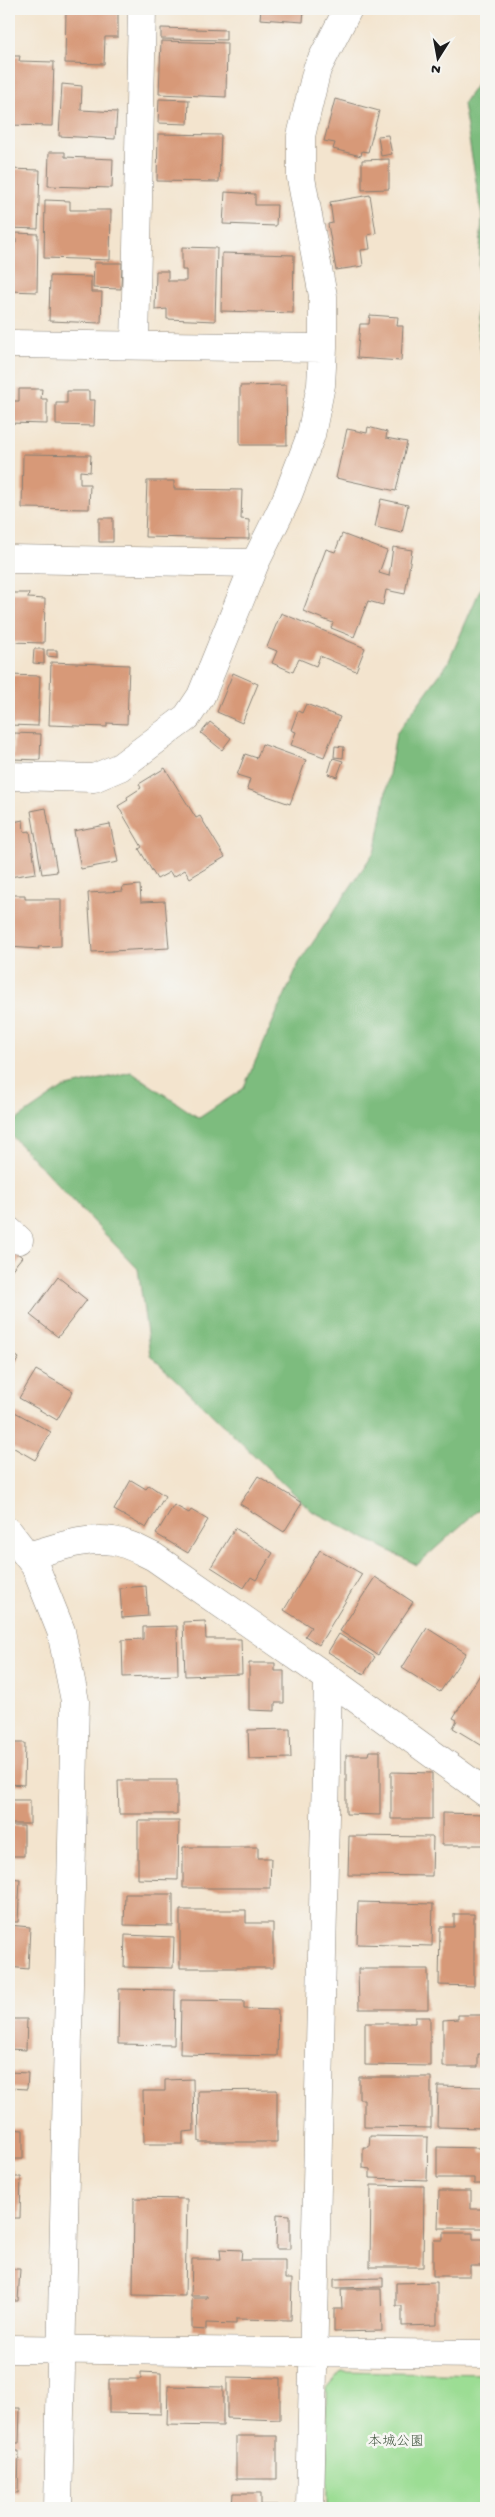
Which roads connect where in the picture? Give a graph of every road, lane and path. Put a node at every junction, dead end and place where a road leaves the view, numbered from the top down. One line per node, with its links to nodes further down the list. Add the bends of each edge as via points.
1 (142, 9): 4 (street)
2 (348, 9): 5 (street, via 316,69 301,136 301,178 323,296)
3 (9, 344): 4 (street)
4 (135, 345): 5 (street)
5 (323, 348): 7 (street, via 321,385 311,436 286,500)
6 (9, 559): 7 (street)
7 (254, 563): 8 (street, via 200,696 187,717 120,767 94,778)
8 (9, 776)
9 (9, 1532): 10 (street)
10 (28, 1556): 11 (street, via 100,1540 124,1543 154,1557); 14 (street, via 61,1631 75,1701)
11 (328, 1678): 12 (street); 15 (street)
12 (486, 1793)
13 (9, 2349): 14 (street)
14 (60, 2350): 15 (street); 17 (street)
15 (313, 2352): 16 (street); 18 (street)
16 (486, 2354)
17 (58, 2508)
18 (310, 2508)

